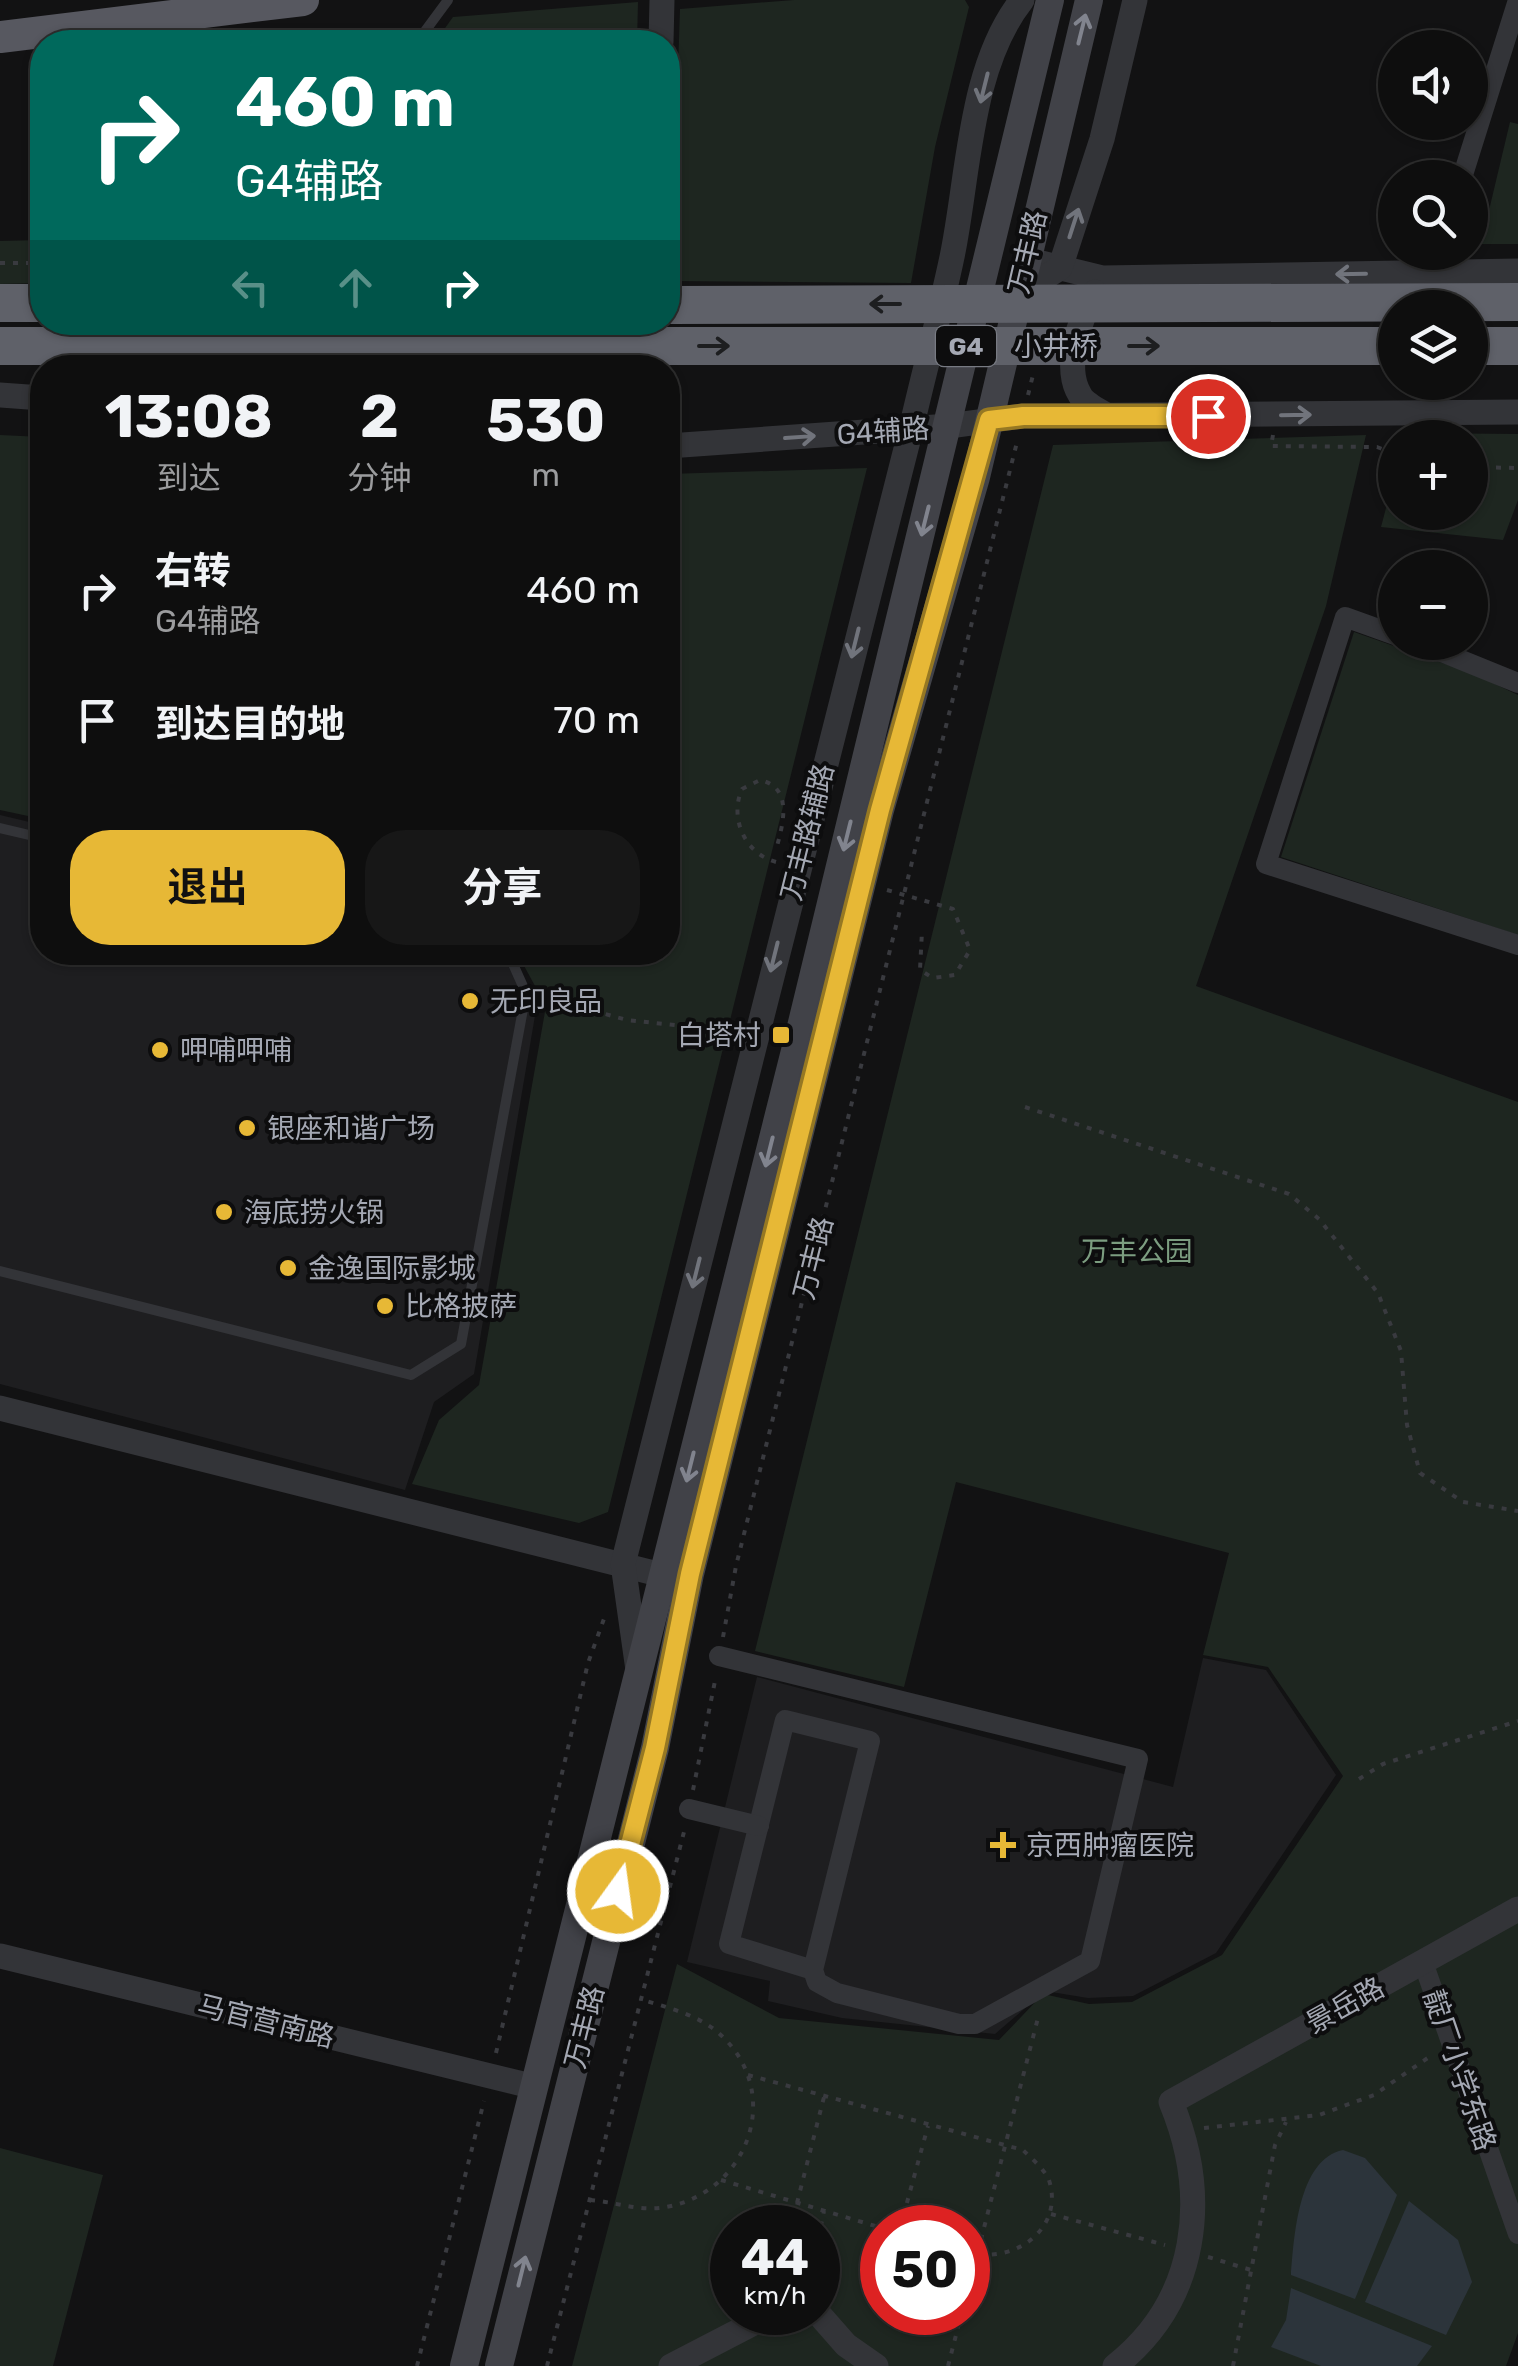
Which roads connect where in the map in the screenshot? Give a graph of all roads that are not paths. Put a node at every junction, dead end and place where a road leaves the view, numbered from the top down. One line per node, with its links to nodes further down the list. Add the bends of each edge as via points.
1 (303, 0): 9 (highway)
2 (448, 0): 11 (lane)
3 (662, 0): 12 (street)
4 (1022, 0): 37 (street, 万丰路辅路, one-way to 37, via 995,45)
5 (1050, 0): 36 (main road, 万丰路)
6 (1089, 0): 16 (main road, 万丰路, one-way to 6)
7 (1135, 0): 18 (street, one-way to 7, via 1102,139)
8 (1518, 0): 15 (street)
9 (198, 27): 10 (highway)
10 (144, 30)
11 (426, 30)
12 (661, 30)
13 (30, 36): 14 (highway)
14 (0, 38)
15 (1468, 160)
16 (1025, 260): 18 (street); 22 (main road, 万丰路)
17 (1378, 265): 21 (street, one-way to 21)
18 (1060, 268): 21 (street); 22 (street)
19 (1488, 268): 20 (street)
20 (1518, 272)
21 (1102, 278): 34 (street, via 1082,314 1073,367 1080,396)
22 (1017, 295): 35 (main road, 万丰路)
23 (1518, 302): 26 (highway, 小井桥 / G4, one-way to 26)
24 (0, 303): 25 (highway)
25 (30, 304)
26 (680, 305)
27 (0, 346): 28 (highway, 小井桥 / G4, one-way to 28)
28 (1378, 346)
29 (1488, 346): 30 (highway)
30 (1518, 346)
31 (0, 395): 32 (street)
32 (30, 397)
33 (1518, 412): 34 (street, G4辅路, one-way to 33)
34 (1106, 416): 35 (street, G4辅路)
35 (989, 420): 36 (street, G4辅路); 63 (main road, 万丰路, one-way to 35, via 880,810)
36 (948, 426): 37 (street, G4辅路); 49 (main road, 万丰路, one-way to 49)
37 (910, 429): 38 (street, G4辅路, one-way to 37); 48 (street, 万丰路辅路, one-way to 48)
38 (680, 445)
39 (1378, 629): 44 (street, via 1345,617 1266,864)
40 (1461, 660): 41 (street)
41 (1518, 683)
42 (0, 828): 43 (lane)
43 (30, 835)
44 (1518, 944)
45 (513, 965): 46 (lane, via 526,994 461,1344 411,1375)
46 (0, 1272)
47 (0, 1408): 48 (street)
48 (623, 1564): 49 (street); 51 (street, 万丰路辅路)
49 (662, 1576): 51 (main road, 万丰路)
50 (719, 1656): 57 (street, via 1138,1759 1090,1961 975,2024 837,1994 816,1982)
51 (638, 1672): 58 (main road, 万丰路)
52 (690, 1809): 53 (street)
53 (759, 1826): 57 (street, via 730,1944); 57 (street, via 785,1720 870,1741)
54 (1518, 1909): 56 (street, 景岳路)
55 (0, 1956): 58 (street, 马官营南路)
56 (1424, 1962): 59 (street, 靛厂小学东路); 66 (street, 景岳路, via 1171,2102 1194,2174 1188,2252 1149,2336)
57 (812, 1970)
58 (531, 2086): 62 (main road, 万丰路)
59 (1518, 2234)
60 (731, 2335): 64 (street)
61 (837, 2335): 65 (street)
62 (464, 2366)
63 (499, 2366)
64 (671, 2366)
65 (876, 2366)
66 (1115, 2366)

